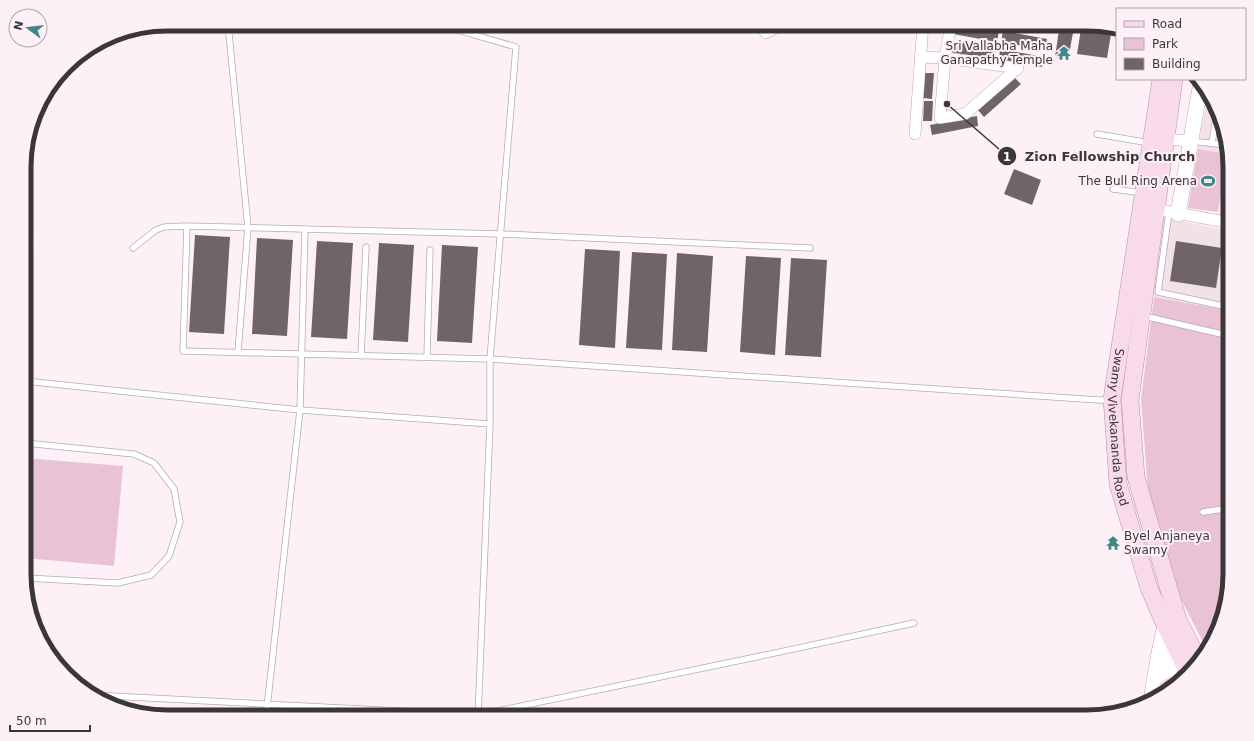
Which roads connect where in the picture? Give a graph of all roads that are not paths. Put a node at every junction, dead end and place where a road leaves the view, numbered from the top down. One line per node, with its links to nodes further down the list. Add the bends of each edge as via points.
1 (229, 31): 22 (lane)
2 (460, 31): 24 (lane, via 516,48)
3 (922, 31): 5 (street)
4 (950, 31): 6 (street)
5 (920, 57): 6 (street); 11 (street)
6 (945, 58): 6 (street, via 940,118 965,114 1018,68)
7 (1161, 80): 13 (main road, Swamy Vivekananda Road)
8 (1174, 80): 13 (main road, Swamy Vivekananda Road)
9 (1199, 89): 14 (street)
10 (1215, 122): 15 (lane)
11 (915, 134)
12 (1097, 134): 13 (lane)
13 (1158, 141): 14 (street); 18 (main road, Swamy Vivekananda Road); 19 (main road, Swamy Vivekananda Road)
14 (1191, 141): 15 (lane); 19 (street)
15 (1212, 143): 16 (lane)
16 (1221, 144)
17 (1113, 189): 18 (lane)
18 (1143, 193): 38 (main road, Swamy Vivekananda Road)
19 (1168, 211): 20 (street); 29 (lane, via 1158,292); 30 (main road, Swamy Vivekananda Road)
20 (1223, 222)
21 (187, 226): 22 (lane); 26 (lane, via 156,230); 32 (lane, via 183,351)
22 (248, 227): 23 (lane); 32 (lane)
23 (306, 228): 24 (lane); 33 (lane)
24 (500, 234): 27 (lane); 36 (lane)
25 (366, 247): 34 (lane)
26 (133, 248)
27 (810, 248)
28 (430, 250): 35 (lane)
29 (1223, 306)
30 (1142, 315): 31 (lane); 45 (main road, Swamy Vivekananda Road, via 1130,400 1136,476)
31 (1223, 334)
32 (238, 352): 33 (lane)
33 (301, 354): 34 (lane); 39 (lane)
34 (361, 356): 35 (lane)
35 (427, 357): 36 (lane)
36 (490, 359): 38 (lane); 40 (lane)
37 (31, 381): 39 (lane)
38 (1112, 399): 45 (main road, Swamy Vivekananda Road, via 1118,484 1149,588)
39 (300, 410): 40 (lane); 53 (lane)
40 (490, 424): 56 (lane)
41 (31, 444): 44 (lane, via 134,454 141,457 154,464 174,489 180,522 169,556 151,575 118,583)
42 (1223, 509): 43 (lane)
43 (1203, 512)
44 (31, 578)
45 (1171, 622): 47 (main road, Swamy Vivekananda Road); 51 (street, via 1159,653)
46 (914, 623): 57 (lane)
47 (1180, 640): 48 (main road, Swamy Vivekananda Road); 49 (main road, Swamy Vivekananda Road); 50 (street)
48 (1195, 656)
49 (1186, 667)
50 (1169, 682)
51 (1152, 693)
52 (106, 696): 53 (lane)
53 (267, 704): 54 (lane); 55 (lane)
54 (267, 710)
55 (372, 710)
56 (478, 710)
57 (507, 710)

